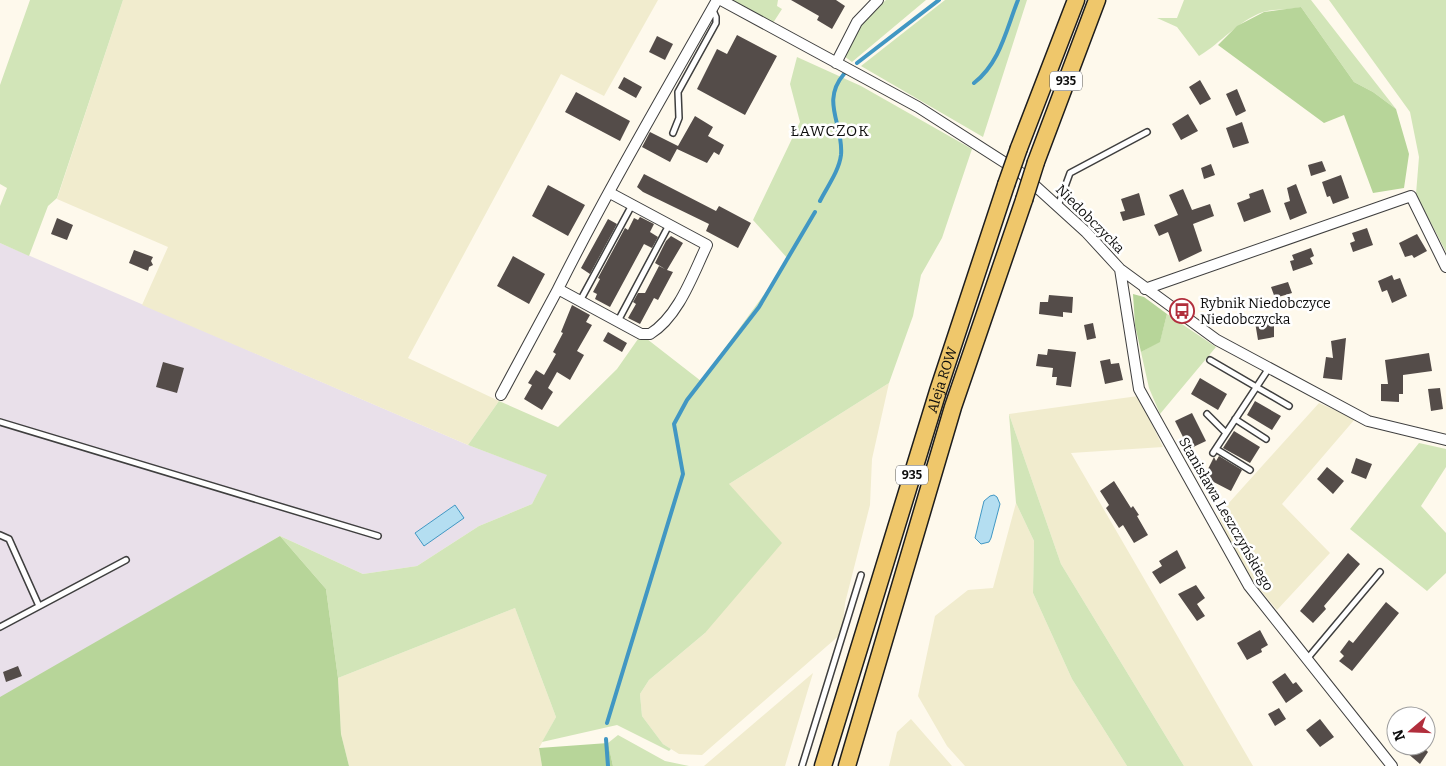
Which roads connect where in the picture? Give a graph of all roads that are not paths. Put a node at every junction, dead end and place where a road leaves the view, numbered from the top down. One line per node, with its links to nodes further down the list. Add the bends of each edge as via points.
1 (721, 0): 6 (street, Niedobczycka)
2 (878, 0): 6 (street, via 857,22)
3 (1076, 0): 40 (main road, Aleja ROW / 935, bridge, via 1006,186 932,410)
4 (1097, 0): 41 (main road, Aleja ROW / 935, bridge, via 1036,162 953,407)
5 (714, 4): 8 (lane, via 716,22 678,92 679,118); 9 (street)
6 (836, 62): 11 (street, Niedobczycka, via 918,107 1013,168)
7 (1147, 132): 11 (lane, via 1070,173)
8 (673, 133)
9 (610, 193): 10 (street); 15 (street)
10 (632, 204): 12 (street); 17 (lane)
11 (1058, 206): 14 (street, Niedobczycka)
12 (669, 224): 18 (lane); 18 (street, via 708,245 680,298 665,320 650,334 641,334)
13 (1446, 267): 16 (street, via 1412,196)
14 (1120, 269): 16 (street, Niedobczycka); 38 (street, Stanisława Leszczyńskiego, via 1139,389 1249,586)
15 (558, 289): 17 (street); 22 (street)
16 (1145, 289): 20 (street, Niedobczycka, via 1217,340)
17 (580, 302): 18 (street)
18 (617, 322)
19 (1210, 360): 21 (lane)
20 (1269, 368): 21 (lane); 29 (street, Niedobczycka, via 1368,421)
21 (1256, 387): 23 (lane); 25 (lane)
22 (502, 395)
23 (1289, 406)
24 (1207, 414): 27 (lane)
25 (1235, 419): 27 (lane); 28 (lane)
26 (0, 422): 32 (lane)
27 (1226, 433): 30 (lane, via 1214,451)
28 (1266, 439)
29 (1446, 440)
30 (1250, 470)
31 (0, 535): 36 (lane, via 9,539)
32 (378, 536)
33 (126, 560): 36 (lane)
34 (1380, 572): 38 (lane)
35 (861, 575): 39 (lane)
36 (39, 606): 37 (lane)
37 (0, 627)
38 (1307, 659): 42 (street, Stanisława Leszczyńskiego)
39 (802, 766)
40 (823, 766)
41 (847, 766)
42 (1392, 766)

